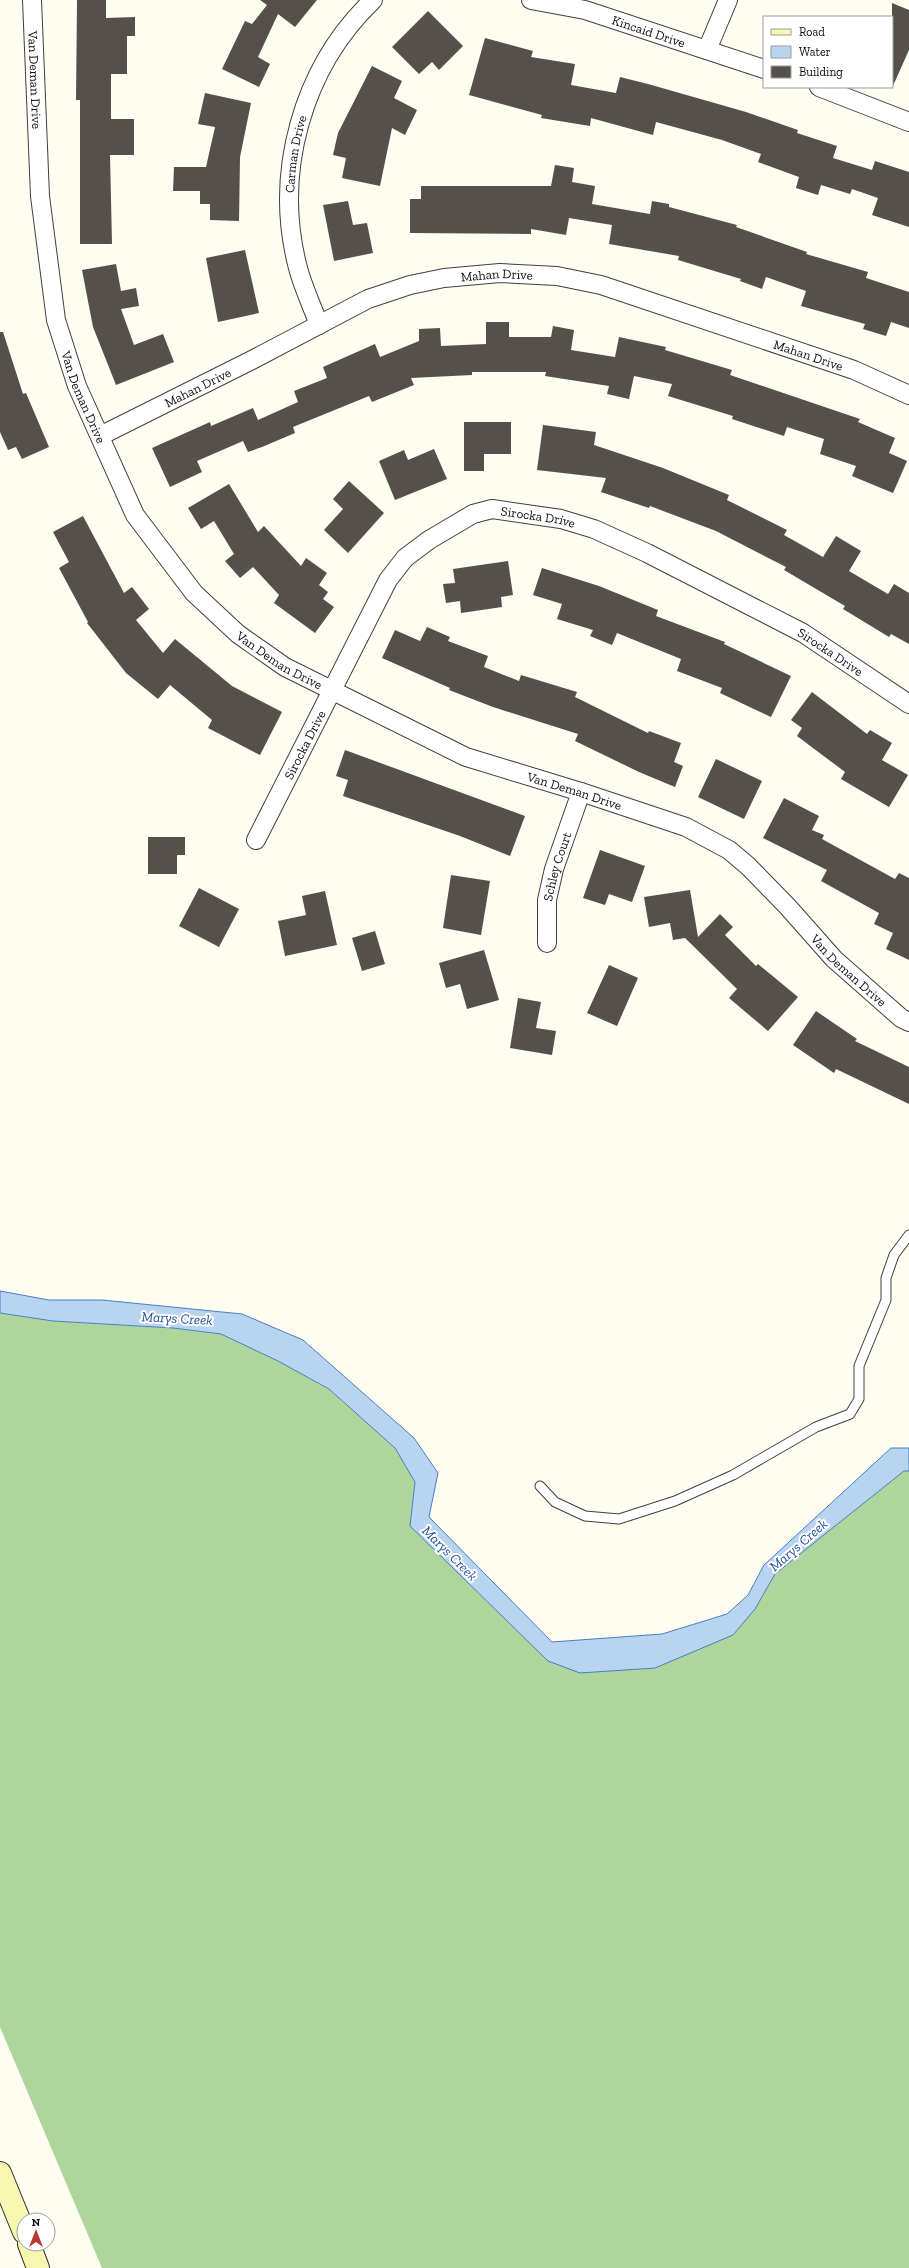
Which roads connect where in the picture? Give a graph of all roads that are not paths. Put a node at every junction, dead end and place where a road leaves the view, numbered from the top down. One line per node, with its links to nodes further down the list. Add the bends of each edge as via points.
1 (32, 0): 11 (street, Van Deman Drive, via 40,196 56,320 77,386)
2 (372, 0): 9 (street, Carman Drive, via 332,49 314,82 299,122 289,180 289,210 298,268)
3 (531, 0): 5 (street, Kincaid Drive, via 585,10)
4 (728, 0): 5 (street)
5 (707, 50): 6 (street, Kincaid Drive)
6 (763, 69)
7 (821, 88): 8 (street)
8 (909, 122)
9 (319, 325): 10 (street, Mahan Drive, via 368,299 410,285 444,278 500,273 557,276 602,285 854,370); 11 (street, Mahan Drive)
10 (909, 395)
11 (100, 436): 12 (street, Van Deman Drive, via 135,515 194,593 238,634 285,668)
12 (330, 692): 13 (street, Sirocka Drive, via 388,580 405,558 429,540 473,514 492,509 561,519 594,529 640,550 803,633); 14 (street, Van Deman Drive, via 466,757); 15 (street, Sirocka Drive)
13 (909, 704)
14 (581, 792): 16 (street, Schley Court, via 554,869 547,900); 17 (street, Van Deman Drive, via 686,827 729,850 788,907 834,959 901,1018)
15 (256, 840)
16 (547, 943)
17 (909, 1022)
18 (909, 1235): 19 (lane, via 894,1256 886,1278 886,1300 859,1366 859,1399 850,1414 816,1427 733,1475 675,1501 619,1519 585,1516 555,1502)
19 (540, 1486)
20 (0, 2173): 21 (main road)
21 (16, 2212)
22 (32, 2252): 23 (main road)
23 (38, 2268)

